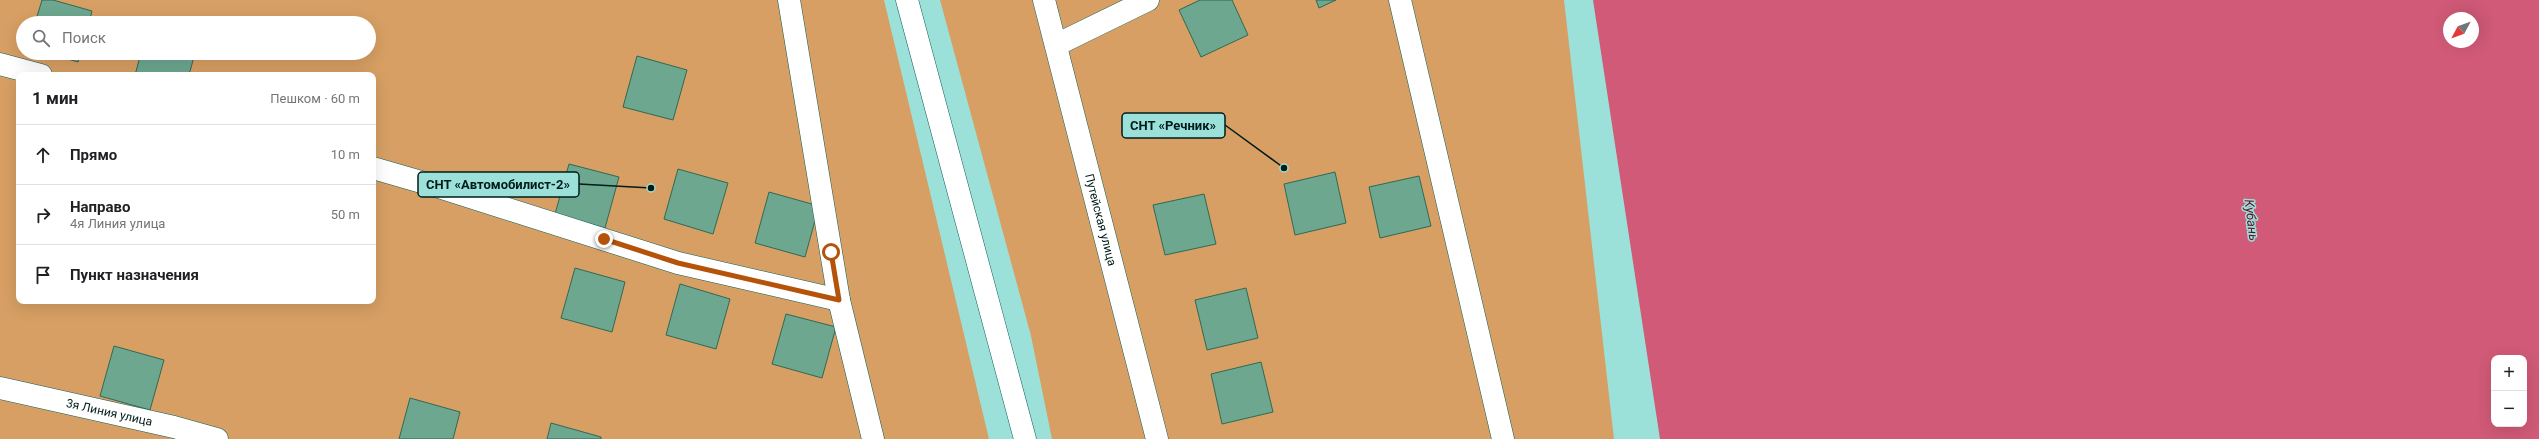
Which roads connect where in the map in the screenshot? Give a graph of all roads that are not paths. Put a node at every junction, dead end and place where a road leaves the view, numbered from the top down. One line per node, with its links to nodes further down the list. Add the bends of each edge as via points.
1 (789, 0): 10 (street)
2 (907, 0): 14 (street)
3 (1044, 0): 6 (street, Путейская улица)
4 (1148, 0): 6 (street)
5 (1400, 0): 16 (street)
6 (1056, 45): 15 (street, Путейская улица)
7 (0, 64): 8 (street)
8 (30, 72)
9 (376, 169): 10 (street, via 678,263)
10 (839, 300): 13 (street)
11 (0, 388): 12 (street, 3я Линия улица)
12 (217, 439)
13 (873, 439)
14 (1025, 439)
15 (1157, 439)
16 (1503, 439)

